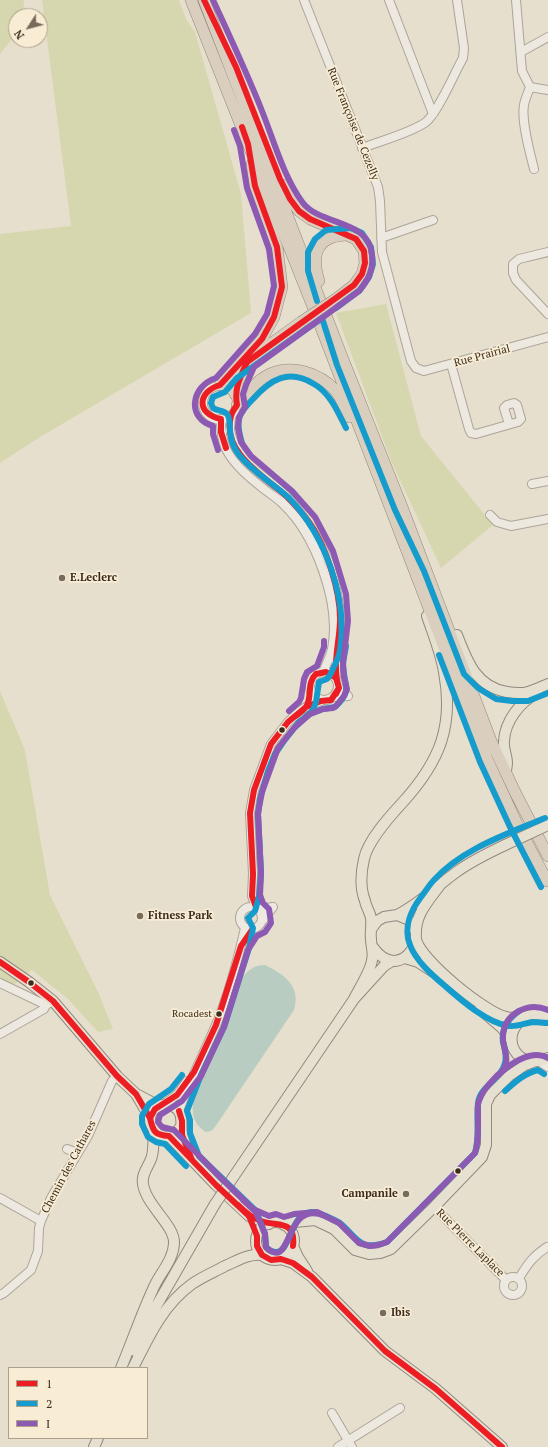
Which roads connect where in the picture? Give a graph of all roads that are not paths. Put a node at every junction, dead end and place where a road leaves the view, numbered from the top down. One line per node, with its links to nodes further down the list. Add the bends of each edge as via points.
1 (191, 0): 12 (highway)
2 (204, 0): 16 (highway, via 236,67 290,200 310,220); 22 (highway)
3 (304, 0): 13 (street, Rue Françoise de Cezelly)
4 (389, 0): 11 (street)
5 (457, 0): 11 (street, via 464,48 463,58)
6 (516, 0): 8 (street)
7 (548, 37): 8 (street)
8 (521, 52): 9 (street, via 522,71)
9 (530, 87): 10 (street); 14 (street, via 524,105 524,116)
10 (548, 90)
11 (433, 114): 13 (street, via 413,129)
12 (248, 144): 25 (highway, via 255,186 276,247 282,287 274,317 262,339); 30 (highway)
13 (362, 148): 17 (street, Rue Françoise de Cezelly, via 378,187)
14 (534, 169)
15 (433, 220): 17 (street)
16 (348, 234): 21 (highway, bridge, via 356,239 364,251 365,263 362,274 354,285); 22 (highway, via 330,237 321,244 316,256 316,270)
17 (381, 238): 24 (street, Rue Françoise de Cezelly, via 382,252 411,362)
18 (548, 252): 19 (street, via 520,259 513,264 513,273 516,280)
19 (548, 314)
20 (548, 337): 23 (street, Rue Prairial)
21 (247, 362): 25 (highway); 27 (highway, via 238,382)
22 (344, 362): 33 (highway)
23 (451, 364): 24 (street, Rue Prairial, via 424,371); 29 (street, via 471,433 476,434)
24 (416, 368)
25 (232, 372): 26 (highway)
26 (220, 386): 27 (street, via 226,387); 28 (street, via 209,389 203,405 207,414)
27 (234, 405): 28 (street); 30 (highway, via 270,374 288,369 305,371 319,377 335,390); 38 (street, via 230,429 234,444 246,461 287,497 309,522 326,554 338,595 340,620 335,663)
28 (221, 420): 37 (street, via 221,432 226,449 240,467 283,504 312,542 320,561 332,606 333,626 332,649)
29 (509, 424)
30 (367, 447): 36 (highway)
31 (548, 481): 32 (street)
32 (532, 484)
33 (402, 507): 39 (main road, via 431,568 472,670 483,682 498,691 513,694 527,693); 44 (highway, via 486,727)
34 (490, 515): 35 (street, via 497,522 511,526)
35 (548, 519)
36 (406, 547): 47 (highway, via 488,759 517,824); 52 (main road, via 444,670 448,700 445,729 440,747 429,769 390,816 364,857 364,900 371,917)
37 (323, 672): 38 (street); 41 (street, via 312,678)
38 (336, 678): 42 (street, via 339,688 335,697)
39 (548, 684)
40 (548, 689): 44 (main road, via 530,697 512,716 504,741 504,752 508,762)
41 (311, 692): 42 (street); 43 (street)
42 (321, 701): 43 (street)
43 (306, 706): 49 (street, via 288,722 272,744 254,790 250,813)
44 (506, 772): 46 (highway)
45 (548, 825): 48 (main road, bridge, via 481,856)
46 (548, 856)
47 (548, 882)
48 (440, 885): 50 (main road); 54 (main road, via 419,913)
49 (254, 908): 51 (street); 51 (street, via 273,907); 53 (street, via 242,911 240,918 242,925)
50 (397, 915): 52 (main road, via 384,916); 54 (main road, via 409,920)
51 (263, 920): 53 (street, via 259,926)
52 (372, 928): 55 (main road)
53 (249, 929): 68 (street, via 241,946 216,1025)
54 (416, 936): 56 (main road, via 412,951); 63 (main road, via 424,954 438,970 488,1009 506,1017)
55 (372, 946): 57 (main road, via 377,954); 60 (main road, via 372,963)
56 (405, 958): 57 (main road); 65 (main road, via 418,962 461,993 502,1028)
57 (392, 961): 60 (main road, via 384,966)
58 (0, 962): 61 (main road, via 29,982)
59 (0, 983): 61 (street)
60 (354, 999): 82 (main road, bridge)
61 (49, 1003): 64 (street, via 44,1009); 69 (main road)
62 (546, 1016): 63 (main road, via 533,1014)
63 (524, 1017): 65 (main road, via 516,1022)
64 (0, 1034)
65 (511, 1040): 66 (main road)
66 (515, 1052): 67 (main road, via 523,1059); 70 (main road, via 514,1065)
67 (542, 1062): 70 (main road, via 525,1065)
68 (194, 1072): 72 (street, via 177,1095); 73 (street)
69 (117, 1076): 71 (main road); 79 (street, Chemin des Cathares, via 112,1080)
70 (509, 1076): 83 (main road, via 490,1095 486,1104 486,1145 482,1157)
71 (136, 1094): 72 (main road); 74 (main road)
72 (162, 1105): 73 (main road, via 170,1105); 74 (main road, via 155,1109)
73 (179, 1111): 75 (main road, via 182,1116)
74 (150, 1118): 76 (main road)
75 (181, 1126): 77 (main road); 80 (main road)
76 (154, 1131): 77 (main road, via 158,1135); 98 (main road, via 152,1156 143,1183 151,1204 170,1231 174,1240 173,1250 153,1288)
77 (169, 1136): 80 (main road)
78 (67, 1149): 79 (street)
79 (78, 1153): 85 (street, Chemin des Cathares, via 50,1198)
80 (192, 1160): 84 (main road)
81 (0, 1198): 85 (street)
82 (215, 1204): 98 (main road, via 187,1238); 100 (main road, via 150,1317)
83 (434, 1207): 86 (main road, via 391,1248 380,1253 369,1254 355,1250 334,1229 315,1220); 96 (street, Rue Pierre Laplace)
84 (249, 1216): 87 (main road); 89 (main road)
85 (41, 1221): 97 (street, Chemin des Cathares, via 38,1251 31,1270)
86 (308, 1221): 88 (main road); 90 (main road)
87 (269, 1224): 88 (main road); 89 (main road, via 264,1226)
88 (284, 1224): 90 (main road, via 292,1232)
89 (257, 1236): 92 (main road, via 257,1246)
90 (294, 1244): 93 (main road, via 291,1252); 94 (main road, via 298,1257)
91 (548, 1247): 95 (street, via 533,1258)
92 (262, 1255): 93 (main road, via 271,1260); 101 (main road, via 248,1256 212,1273 178,1295 161,1316)
93 (281, 1259): 94 (main road, via 293,1263)
94 (312, 1278): 108 (main road, via 385,1351 436,1388)
95 (519, 1278): 96 (street, via 510,1277); 96 (street, via 523,1285 522,1290 516,1295 504,1290)
96 (506, 1280)
97 (0, 1295)
98 (128, 1352): 99 (main road)
99 (121, 1367)
100 (128, 1367)
101 (134, 1367)
102 (400, 1408): 105 (street)
103 (332, 1413): 105 (street)
104 (96, 1440): 106 (main road)
105 (350, 1444): 107 (street)
106 (88, 1447)
107 (338, 1447)
108 (502, 1447)

